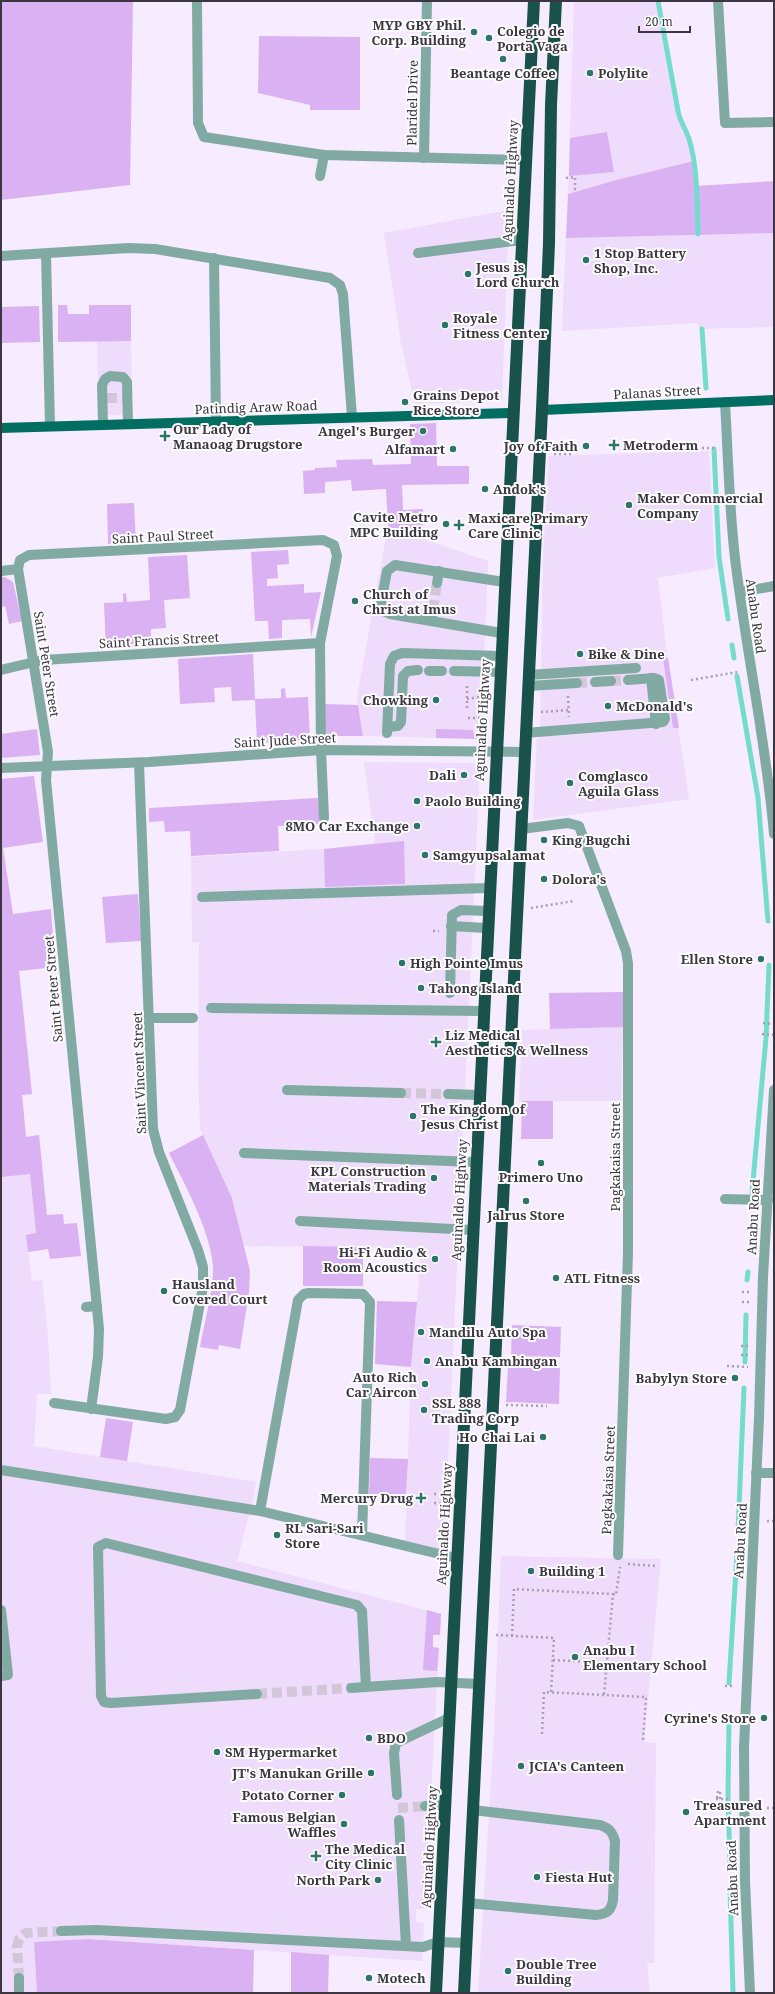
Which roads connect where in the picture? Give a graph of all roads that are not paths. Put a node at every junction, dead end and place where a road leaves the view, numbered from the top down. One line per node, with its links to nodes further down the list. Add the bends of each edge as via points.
1 (197, 1): 7 (street, via 198,123 204,137)
2 (427, 1): 8 (street, Plaridel Drive)
3 (534, 1): 9 (highway, Aguinaldo Highway)
4 (556, 1): 18 (highway)
5 (718, 1): 6 (street, via 725,123)
6 (774, 122)
7 (324, 155): 8 (street); 10 (street)
8 (424, 158): 9 (street)
9 (526, 160): 11 (highway, Aguinaldo Highway)
10 (320, 176)
11 (520, 240): 12 (street); 19 (highway, Aguinaldo Highway)
12 (418, 253)
13 (46, 254): 14 (street); 15 (street, via 142,248); 24 (street)
14 (1, 256)
15 (214, 258): 20 (street, via 325,277 340,285 343,294); 21 (street)
16 (774, 400): 17 (main road, Palanas Street)
17 (725, 402): 18 (main road, Palanas Street); 32 (street, Anabu Road, via 731,516)
18 (542, 410): 47 (highway)
19 (513, 413): 20 (main road, Patindig Araw Road); 29 (highway, Aguinaldo Highway)
20 (352, 417): 21 (main road, Patindig Araw Road)
21 (216, 422): 23 (main road, Patindig Araw Road)
22 (103, 424): 23 (main road, Patindig Araw Road); 23 (street, via 105,398 102,385 110,376 120,376 126,379 127,384); 24 (main road, Patindig Araw Road)
23 (128, 424)
24 (50, 426): 25 (main road, Patindig Araw Road)
25 (1, 428)
26 (18, 569): 27 (street); 36 (street, Saint Paul Street, via 20,560 29,555 323,540 334,545 337,556); 38 (street, Saint Peter Street)
27 (1, 571)
28 (439, 572): 29 (street); 30 (street); 34 (street, via 399,565 391,567 386,575 381,602 386,613)
29 (504, 582): 35 (highway, Aguinaldo Highway)
30 (437, 583)
31 (774, 586): 32 (street)
32 (740, 592): 60 (street, Anabu Road, via 764,748)
33 (433, 610): 34 (street)
34 (431, 621): 35 (street)
35 (501, 633): 37 (highway, Aguinaldo Highway)
36 (320, 643): 38 (street, Saint Francis Street); 52 (street)
37 (500, 656): 41 (street, via 402,653 394,656 390,664 388,730 401,722 403,676 408,671); 45 (highway, Aguinaldo Highway)
38 (35, 662): 40 (street, Saint Francis Street); 56 (street, Saint Peter Street, via 48,752)
39 (636, 668): 47 (street)
40 (1, 670)
41 (418, 670)
42 (429, 670): 43 (street)
43 (442, 671)
44 (454, 671): 45 (street)
45 (499, 672): 53 (highway, Aguinaldo Highway)
46 (628, 680): 51 (street, via 657,678 661,683 665,719 656,724)
47 (528, 681): 50 (street); 51 (highway)
48 (611, 681): 49 (street)
49 (595, 682)
50 (577, 683)
51 (526, 734): 54 (highway)
52 (321, 750): 53 (street, Saint Jude Street); 55 (street, Saint Jude Street); 58 (street)
53 (495, 751): 54 (street, Saint Jude Street); 61 (highway, Aguinaldo Highway)
54 (525, 752): 59 (highway)
55 (139, 762): 56 (street, Saint Jude Street); 69 (street, Saint Vincent Street, via 149,898)
56 (47, 766): 57 (street, Saint Jude Street); 82 (street, Saint Peter Street, via 47,788)
57 (1, 768)
58 (324, 818)
59 (521, 829): 91 (street, Pagkakaisa Street, via 568,823 579,826 627,957 628,1252); 96 (highway)
60 (774, 834)
61 (488, 888): 62 (street); 63 (highway, Aguinaldo Highway)
62 (202, 897)
63 (487, 911): 64 (street, via 458,910 452,915); 65 (highway, Aguinaldo Highway)
64 (452, 926): 65 (street); 66 (street)
65 (486, 928): 68 (highway, Aguinaldo Highway)
66 (450, 993)
67 (211, 1008): 68 (street)
68 (482, 1011): 75 (highway, Aguinaldo Highway)
69 (150, 1018): 70 (street); 85 (street, Saint Vincent Street, via 155,1140 198,1250 203,1277 180,1410 175,1417 166,1419)
70 (193, 1018)
71 (287, 1090): 73 (street)
72 (774, 1090): 79 (street, Anabu Road)
73 (401, 1093)
74 (448, 1094): 75 (street)
75 (478, 1095): 77 (highway, Aguinaldo Highway)
76 (244, 1153): 77 (street)
77 (475, 1162): 81 (highway, Aguinaldo Highway)
78 (725, 1199): 79 (street)
79 (768, 1200): 87 (street, Anabu Road)
80 (300, 1221): 81 (street)
81 (472, 1230): 92 (highway, Aguinaldo Highway)
82 (97, 1306): 83 (street); 85 (street, Saint Peter Street, via 99,1338)
83 (86, 1307)
84 (54, 1403): 85 (street)
85 (91, 1408)
86 (1, 1470): 89 (street)
87 (756, 1473): 88 (street); 115 (street, Anabu Road, via 743,1791)
88 (774, 1473)
89 (260, 1511): 90 (street); 90 (street, via 298,1300 309,1293 363,1294 370,1302)
90 (362, 1535): 92 (street)
91 (618, 1555)
92 (456, 1558): 95 (highway, Aguinaldo Highway)
93 (1, 1610): 94 (street, via 8,1676)
94 (1, 1676)
95 (451, 1683): 96 (street); 97 (street); 100 (highway, Aguinaldo Highway)
96 (479, 1684): 104 (highway)
97 (366, 1687): 98 (street); 99 (street, via 362,1611 357,1605 103,1543 98,1547 102,1699 107,1703)
98 (351, 1688)
99 (257, 1694)
100 (449, 1718): 101 (street, via 396,1743 394,1753); 102 (highway, Aguinaldo Highway)
101 (397, 1795)
102 (445, 1805): 103 (street); 108 (highway, Aguinaldo Highway)
103 (425, 1806)
104 (473, 1810): 106 (highway); 106 (street, via 608,1828 615,1841 614,1900 612,1908 605,1914 596,1915)
105 (399, 1820): 110 (street)
106 (468, 1903): 109 (highway)
107 (61, 1931): 110 (street, via 96,1930)
108 (438, 1942): 109 (street); 110 (street, via 426,1947); 113 (highway, Aguinaldo Highway)
109 (466, 1943): 114 (highway)
110 (406, 1946)
111 (19, 1978): 112 (street)
112 (19, 1993)
113 (436, 1993)
114 (464, 1993)
115 (750, 1993)

